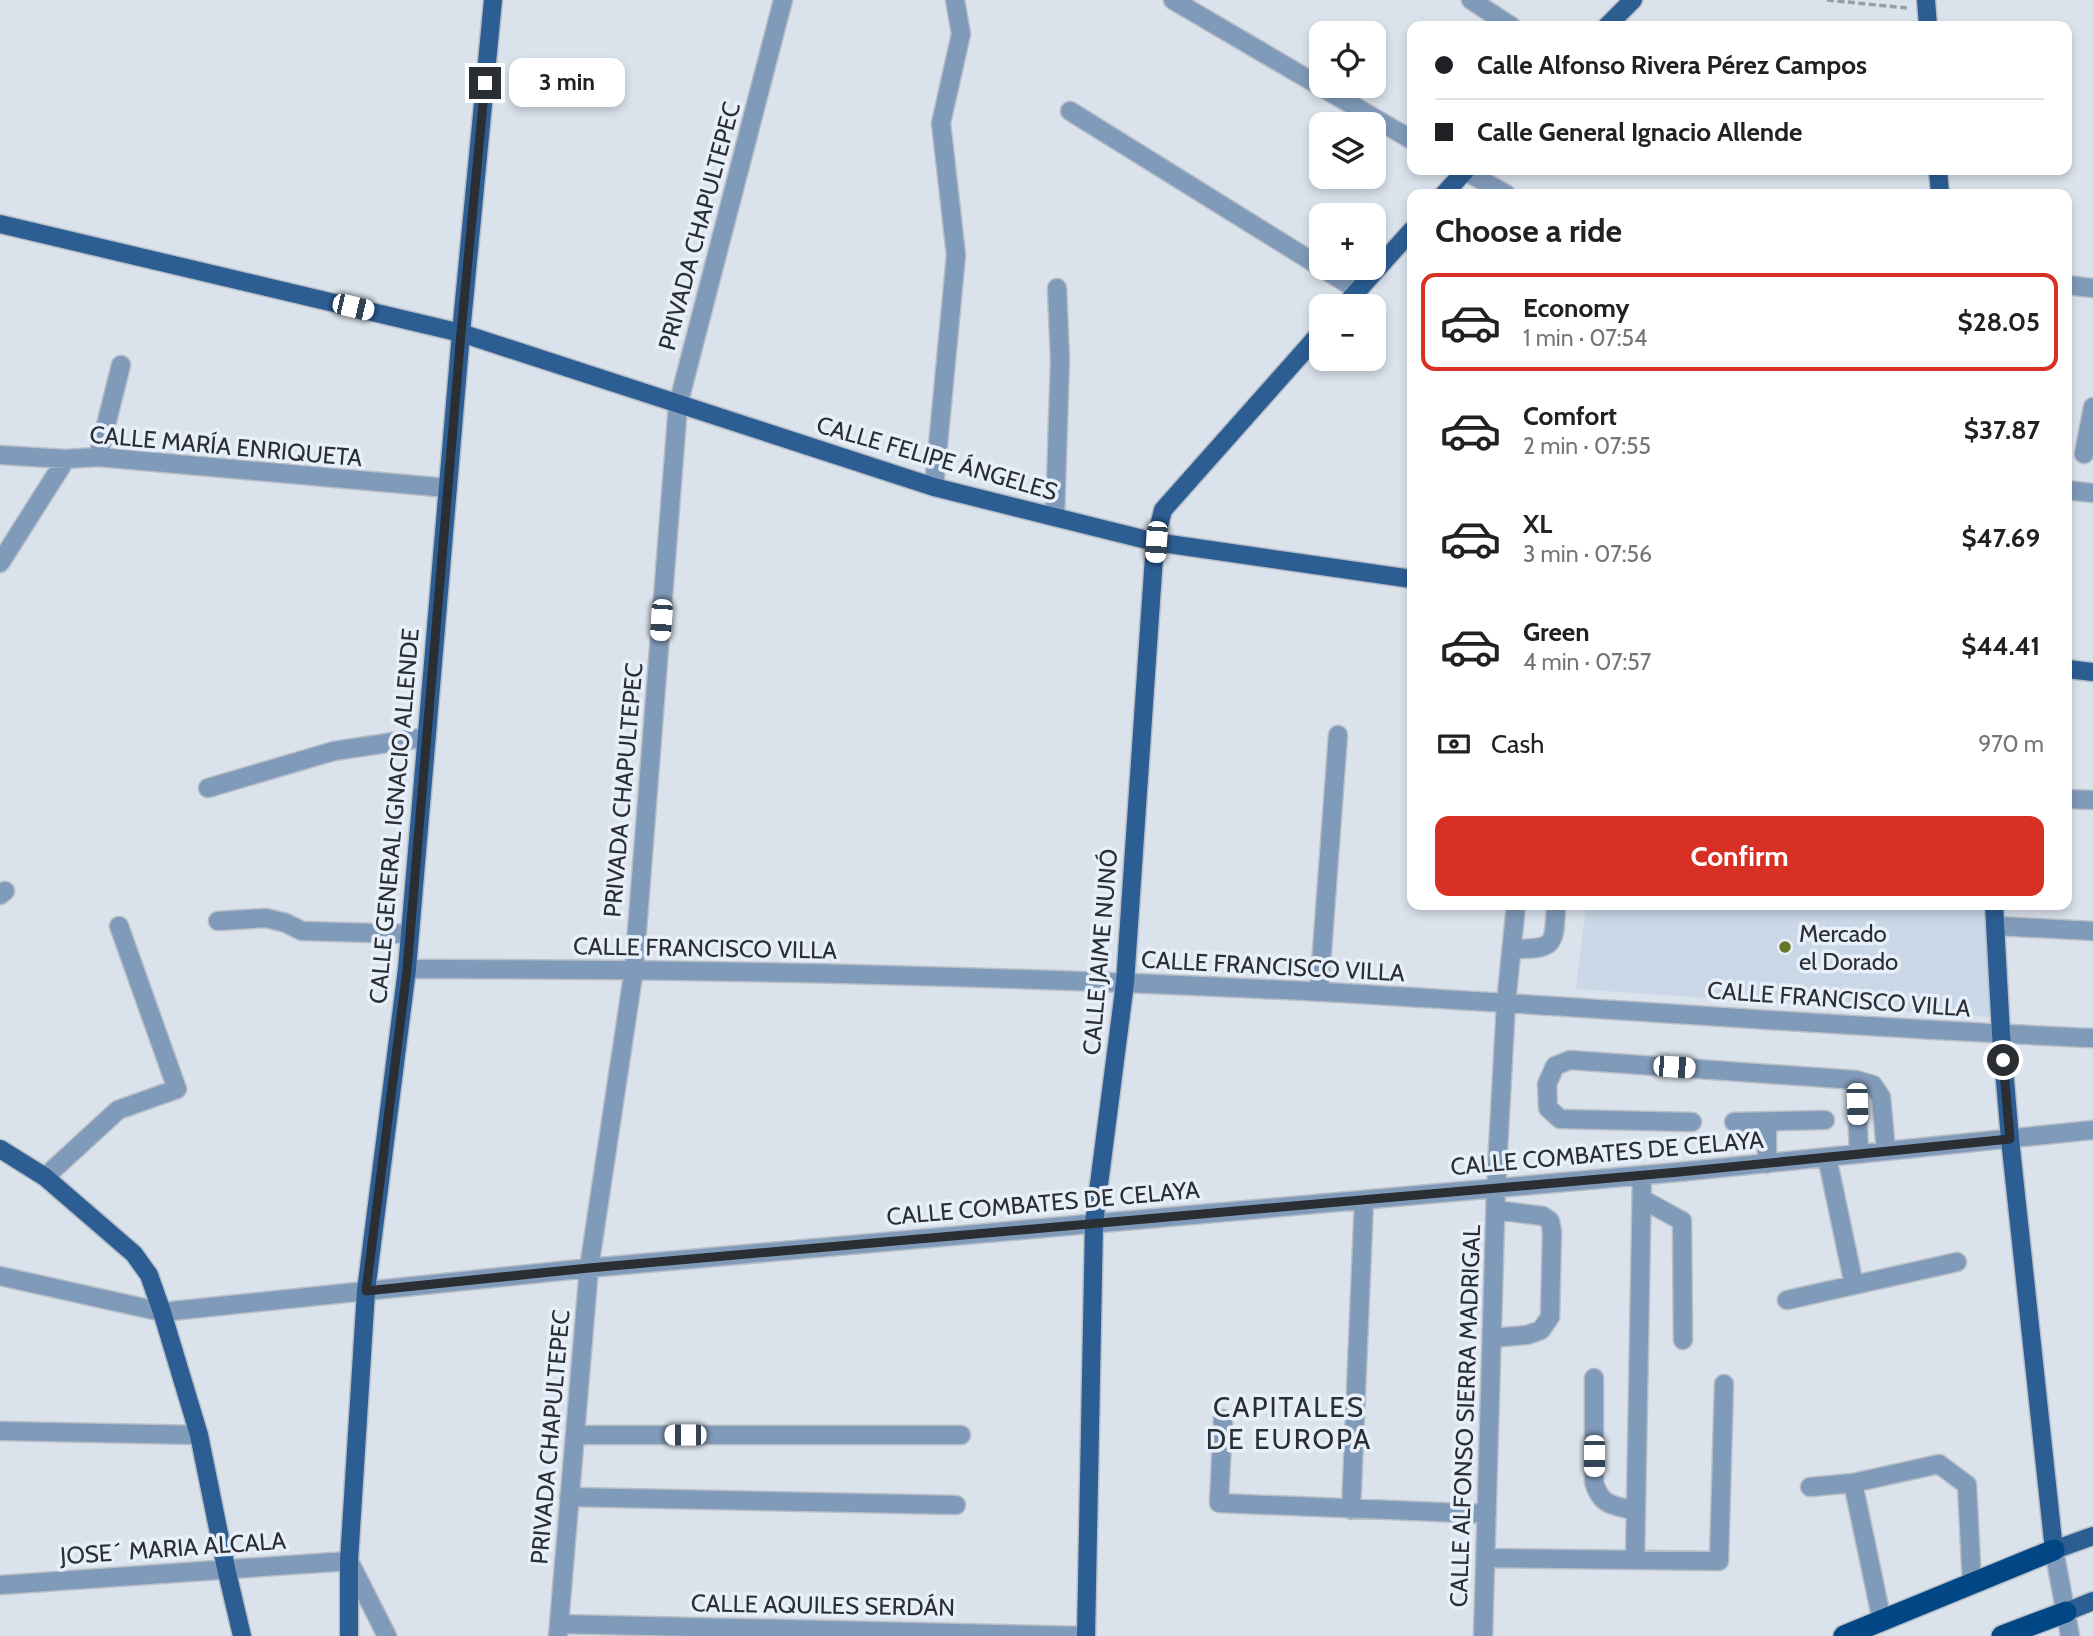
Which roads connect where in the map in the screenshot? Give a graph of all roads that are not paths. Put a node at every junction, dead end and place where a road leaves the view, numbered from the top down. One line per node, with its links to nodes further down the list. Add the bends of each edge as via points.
1 (493, 0): 24 (main road, CALLE GENERAL IGNACIO ALLENDE)
2 (783, 0): 27 (street, PRIVADA CHAPULTEPEC)
3 (955, 0): 33 (street, via 961,34 941,123 956,255)
4 (1173, 0): 10 (street)
5 (1471, 0): 7 (street)
6 (1633, 0): 8 (main road)
7 (1503, 21)
8 (1612, 21)
9 (1070, 111): 17 (street)
10 (1407, 137)
11 (1460, 175): 13 (main road)
12 (1473, 175): 14 (street)
13 (1448, 189)
14 (1497, 189)
15 (0, 224): 24 (main road, CALLE FELIPE ÁNGELES)
16 (1407, 236): 22 (main road)
17 (1309, 260)
18 (1342, 280): 22 (street)
19 (2072, 286): 21 (street)
20 (1057, 288): 37 (street, via 1060,360)
21 (2093, 288)
22 (1358, 290): 23 (main road)
23 (1354, 294)
24 (461, 333): 27 (main road, CALLE FELIPE ÁNGELES); 34 (main road, CALLE GENERAL IGNACIO ALLENDE)
25 (1309, 346): 38 (main road, CALLE JAIME NUNÓ, via 1163,510)
26 (121, 365): 31 (street)
27 (678, 405): 33 (main road, CALLE FELIPE ÁNGELES); 57 (street, PRIVADA CHAPULTEPEC)
28 (2093, 407): 29 (street)
29 (2084, 454)
30 (0, 455): 32 (street, CALLE MARÍA ENRIQUETA)
31 (98, 457): 32 (street, CALLE MARÍA ENRIQUETA); 34 (street, CALLE MARÍA ENRIQUETA)
32 (66, 459): 39 (street)
33 (934, 487): 37 (main road, CALLE FELIPE ÁNGELES)
34 (448, 488): 44 (main road, CALLE GENERAL IGNACIO ALLENDE)
35 (2072, 491): 36 (street)
36 (2093, 493)
37 (1055, 517): 38 (main road, CALLE FELIPE ÁNGELES)
38 (1156, 542): 40 (main road, CALLE FELIPE ÁNGELES); 59 (main road, CALLE JAIME NUNÓ)
39 (0, 563)
40 (1407, 578)
41 (2072, 670): 42 (main road)
42 (2093, 672)
43 (1338, 735): 60 (street)
44 (427, 737): 45 (street, via 334,751); 55 (main road, CALLE GENERAL IGNACIO ALLENDE)
45 (208, 788)
46 (2072, 799): 47 (street)
47 (2093, 800)
48 (1516, 910): 56 (street, CALLE ALFONSO SIERRA MADRIGAL)
49 (1556, 910): 56 (street, via 1555,936 1549,944)
50 (1994, 910): 53 (main road)
51 (218, 921): 55 (street, via 266,918 302,931)
52 (119, 926): 79 (street, via 177,1089 118,1110)
53 (1996, 926): 54 (street); 62 (main road)
54 (2093, 932)
55 (410, 934): 58 (main road, CALLE GENERAL IGNACIO ALLENDE)
56 (1512, 949): 61 (street, CALLE ALFONSO SIERRA MADRIGAL)
57 (634, 969): 58 (street, CALLE FRANCISCO VILLA); 59 (street, CALLE FRANCISCO VILLA); 86 (street, PRIVADA CHAPULTEPEC)
58 (407, 970): 89 (main road, CALLE GENERAL IGNACIO ALLENDE)
59 (1125, 983): 60 (street, CALLE FRANCISCO VILLA); 84 (main road, CALLE JAIME NUNÓ)
60 (1320, 992): 61 (street, CALLE FRANCISCO VILLA)
61 (1506, 1003): 62 (street, CALLE FRANCISCO VILLA); 80 (street, CALLE ALFONSO SIERRA MADRIGAL)
62 (2001, 1034): 63 (street, CALLE FRANCISCO VILLA); 72 (main road)
63 (2093, 1038)
64 (1856, 1080): 66 (street, via 1570,1060 1555,1066 1547,1084 1548,1108 1560,1119); 69 (street, via 1872,1084 1881,1097); 71 (street)
65 (1825, 1120): 68 (street)
66 (1692, 1122)
67 (1734, 1122): 68 (street)
68 (1767, 1122): 77 (street)
69 (1885, 1129): 71 (street); 74 (street)
70 (2093, 1130): 72 (street, CALLE COMBATES DE CELAYA)
71 (1858, 1132): 75 (street)
72 (2010, 1139): 74 (street, CALLE COMBATES DE CELAYA); 109 (main road)
73 (0, 1149): 79 (main road)
74 (1886, 1151): 75 (street, CALLE COMBATES DE CELAYA)
75 (1859, 1154): 76 (street, CALLE COMBATES DE CELAYA)
76 (1828, 1157): 77 (street, CALLE COMBATES DE CELAYA); 88 (street)
77 (1767, 1164): 78 (street, CALLE COMBATES DE CELAYA)
78 (1642, 1175): 80 (street, CALLE COMBATES DE CELAYA); 81 (street)
79 (45, 1177): 91 (main road, via 134,1254 149,1275)
80 (1496, 1187): 82 (street, CALLE COMBATES DE CELAYA); 83 (street, CALLE ALFONSO SIERRA MADRIGAL)
81 (1642, 1199): 93 (street, via 1682,1221); 106 (street)
82 (1364, 1200): 84 (street, CALLE COMBATES DE CELAYA); 105 (street)
83 (1496, 1210): 92 (street, CALLE ALFONSO SIERRA MADRIGAL); 92 (street, via 1543,1216 1550,1221 1550,1317 1534,1333)
84 (1094, 1223): 86 (street, CALLE COMBATES DE CELAYA); 123 (main road, CALLE JAIME NUNÓ)
85 (1956, 1262): 88 (street)
86 (589, 1268): 89 (street, CALLE COMBATES DE CELAYA); 99 (street, PRIVADA CHAPULTEPEC)
87 (0, 1276): 91 (street, CALLE COMBATES DE CELAYA)
88 (1854, 1285): 90 (street)
89 (366, 1291): 91 (street, CALLE COMBATES DE CELAYA); 112 (main road, CALLE GENERAL IGNACIO ALLENDE)
90 (1787, 1300)
91 (162, 1312): 98 (main road)
92 (1492, 1338): 107 (street, CALLE ALFONSO SIERRA MADRIGAL)
93 (1684, 1340)
94 (1594, 1378): 106 (street, via 1594,1482 1598,1496 1608,1504)
95 (1724, 1384): 111 (street, via 1719,1561)
96 (1223, 1419): 105 (street, via 1219,1503)
97 (0, 1431): 98 (street)
98 (199, 1435): 113 (main road)
99 (575, 1435): 100 (street); 103 (street, PRIVADA CHAPULTEPEC)
100 (961, 1435)
101 (1853, 1483): 102 (street); 114 (street, via 1939,1464 1967,1485); 118 (street)
102 (1810, 1487)
103 (569, 1497): 104 (street); 119 (street, PRIVADA CHAPULTEPEC)
104 (957, 1505)
105 (1351, 1510): 107 (street)
106 (1636, 1511): 111 (street)
107 (1487, 1514): 110 (street, CALLE ALFONSO SIERRA MADRIGAL)
108 (2093, 1536): 109 (main road)
109 (2054, 1550): 114 (highway); 117 (street)
110 (1486, 1558): 111 (street); 124 (street, CALLE ALFONSO SIERRA MADRIGAL)
111 (1635, 1560)
112 (349, 1561): 113 (street, JOSE´ MARIA ALCALA); 121 (main road, CALLE GENERAL IGNACIO ALLENDE); 122 (street)
113 (226, 1568): 115 (street, JOSE´ MARIA ALCALA); 120 (main road)
114 (1972, 1584): 118 (highway)
115 (0, 1585)
116 (2093, 1601): 117 (main road)
117 (2066, 1612): 126 (highway); 127 (street)
118 (1882, 1621): 125 (highway)
119 (558, 1630): 123 (street, CALLE AQUILES SERDÁN)
120 (242, 1636)
121 (349, 1636)
122 (387, 1636)
123 (1086, 1636)
124 (1483, 1636)
125 (1844, 1636)
126 (2002, 1636)
127 (2070, 1636)

